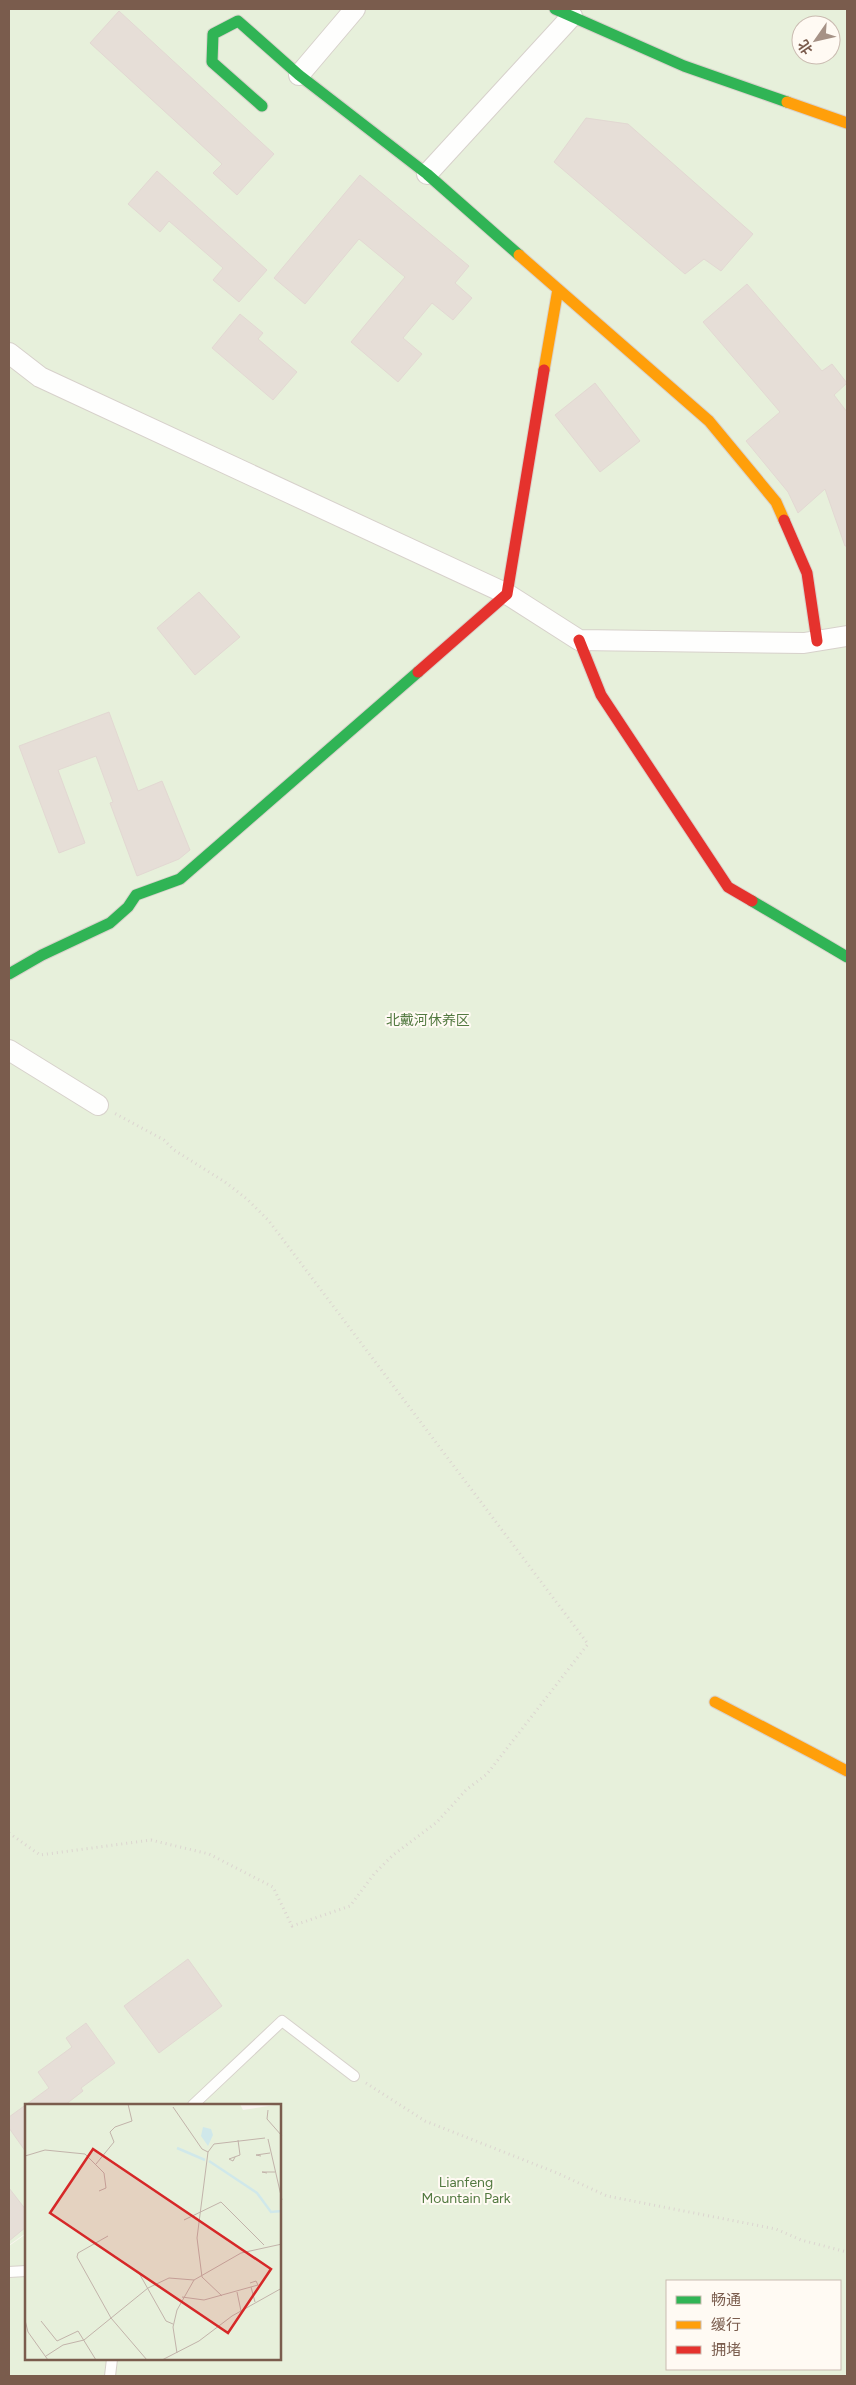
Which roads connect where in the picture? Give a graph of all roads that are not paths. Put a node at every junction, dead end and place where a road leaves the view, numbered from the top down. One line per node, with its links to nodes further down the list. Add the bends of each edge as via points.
1 (355, 9): 3 (street)
2 (564, 12): 5 (street, via 684,66); 6 (street)
3 (299, 75): 4 (street, via 238,21 213,34 212,62); 6 (street)
4 (262, 106)
5 (847, 123)
6 (427, 174): 7 (street)
7 (558, 290): 9 (street); 12 (street, via 709,422 776,502 807,573)
8 (9, 354): 9 (street, via 40,377)
9 (507, 594): 11 (street); 14 (street, via 180,880 136,894 129,907 100,932 52,950)
10 (847, 636): 12 (street)
11 (579, 640): 12 (street); 13 (street, via 601,695 728,887)
12 (817, 641)
13 (847, 957)
14 (9, 974)
15 (9, 1050): 16 (street)
16 (98, 1105)
17 (715, 1702): 18 (street)
18 (847, 1771)
19 (354, 2076): 20 (lane, via 282,2021)
20 (194, 2104)
21 (25, 2271): 22 (lane)
22 (9, 2272)
23 (112, 2360): 24 (lane)
24 (110, 2376)

